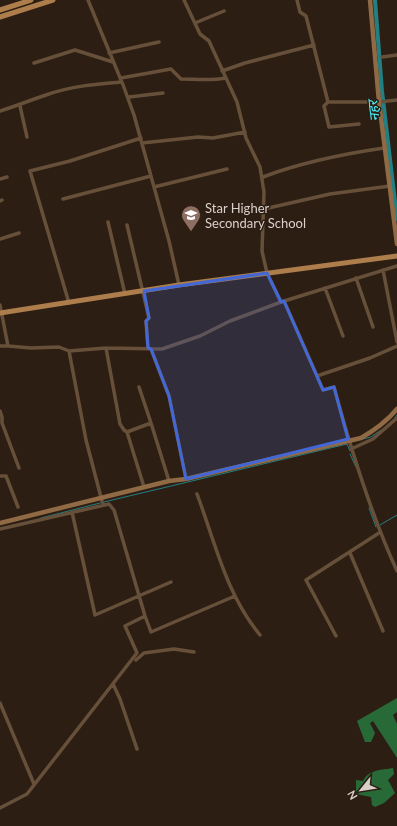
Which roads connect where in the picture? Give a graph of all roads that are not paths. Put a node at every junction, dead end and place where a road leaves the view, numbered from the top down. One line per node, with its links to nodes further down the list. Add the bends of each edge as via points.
1 (31, 0): 7 (main road)
2 (53, 0): 9 (main road)
3 (88, 0): 13 (street)
4 (184, 0): 10 (street)
5 (297, 0): 12 (street, via 300,12 306,16)
6 (370, 0): 25 (street)
7 (0, 10)
8 (224, 11): 10 (street)
9 (0, 17)
10 (195, 23): 18 (street, via 200,34 209,41)
11 (159, 42): 13 (street)
12 (314, 45): 18 (street); 24 (street)
13 (109, 53): 16 (street)
14 (397, 55): 15 (street)
15 (382, 57)
16 (113, 62): 17 (street, via 76,50); 20 (street)
17 (34, 64)
18 (222, 71): 19 (street)
19 (225, 78): 20 (street, via 211,81 181,79 170,69); 29 (street, via 237,102)
20 (121, 80): 22 (street); 26 (street, via 47,94)
21 (163, 93): 22 (street)
22 (129, 97): 31 (street)
23 (397, 100): 25 (street)
24 (328, 102): 25 (street); 28 (street, via 324,106 329,127)
25 (379, 102): 33 (street)
26 (20, 106): 27 (street); 30 (street)
27 (0, 111)
28 (358, 124)
29 (245, 132): 32 (street, via 213,138 198,137); 37 (street)
30 (27, 137)
31 (141, 138): 32 (street); 58 (street, via 30,171)
32 (142, 143): 35 (street)
33 (384, 148): 37 (street, via 294,166); 39 (street)
34 (227, 169): 40 (street)
35 (151, 176): 40 (street); 41 (street)
36 (7, 177): 38 (street)
37 (263, 177): 42 (street)
38 (0, 179)
39 (390, 186): 42 (street, via 330,194); 47 (street)
40 (154, 187): 53 (street)
41 (62, 200)
42 (264, 209): 51 (street, via 262,251)
43 (108, 222): 56 (street)
44 (127, 224): 55 (street)
45 (19, 233): 46 (street)
46 (0, 239)
47 (397, 244)
48 (397, 256): 51 (main road)
49 (397, 266): 50 (street)
50 (382, 270): 52 (street); 63 (street)
51 (267, 273): 53 (main road); 57 (street)
52 (356, 278): 54 (street); 61 (street)
53 (179, 285): 55 (main road)
54 (325, 288): 57 (street); 62 (street)
55 (144, 291): 56 (main road); 68 (street, via 149,318 146,321)
56 (125, 294): 58 (main road)
57 (282, 301): 68 (street, via 230,321 200,336 162,349); 70 (street)
58 (69, 303): 60 (main road)
59 (0, 305): 60 (street)
60 (1, 312): 65 (street)
61 (373, 327)
62 (343, 336)
63 (397, 342)
64 (0, 346): 65 (street)
65 (8, 346): 69 (street, via 59,347)
66 (397, 346): 70 (street)
67 (106, 348): 68 (street); 69 (street); 76 (street, via 120,424)
68 (149, 349): 81 (street, via 169,396)
69 (69, 351): 85 (street, via 86,440)
70 (317, 376): 77 (street, via 323,390 334,387)
71 (139, 388): 75 (street)
72 (397, 409): 77 (street, via 371,433 361,438)
73 (0, 411): 79 (street)
74 (397, 418): 78 (street, via 373,439)
75 (150, 423): 76 (street); 82 (street)
76 (127, 432): 83 (street)
77 (348, 439): 78 (street); 81 (street)
78 (351, 449): 90 (street)
79 (19, 468)
80 (1, 476): 86 (street, via 6,476)
81 (186, 478): 82 (street)
82 (169, 481): 83 (street)
83 (144, 487): 85 (street)
84 (198, 494): 94 (street, via 222,568)
85 (103, 501): 87 (street); 88 (street); 95 (street, via 114,510)
86 (18, 507)
87 (72, 512): 89 (street); 95 (street, via 95,615)
88 (0, 523)
89 (0, 529)
90 (380, 533): 91 (street); 92 (street)
91 (350, 553): 97 (street); 99 (street, via 306,580)
92 (397, 571)
93 (171, 582): 95 (street)
94 (235, 596): 96 (street, via 151,632); 98 (street, via 249,623)
95 (138, 597): 96 (street)
96 (145, 616): 102 (street, via 125,626 137,653)
97 (383, 631)
98 (260, 635)
99 (336, 636)
100 (194, 652): 101 (street, via 174,649 144,653)
101 (136, 660)
102 (113, 684): 104 (street); 105 (street)
103 (0, 703): 105 (street)
104 (137, 749)
105 (34, 784): 106 (street, via 22,798)
106 (0, 808)

